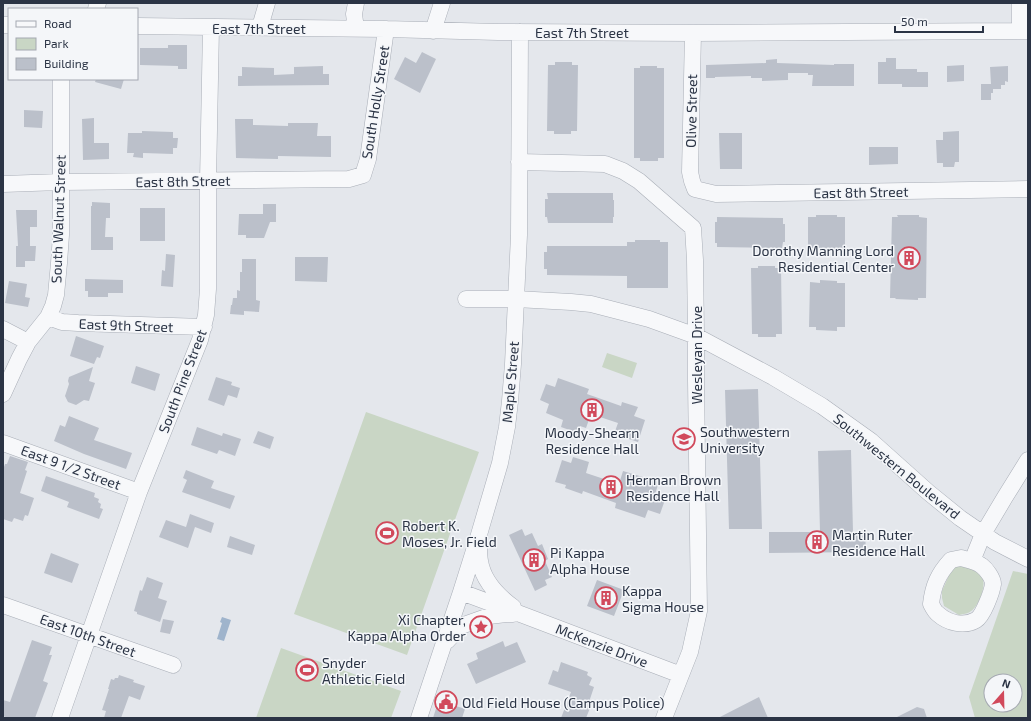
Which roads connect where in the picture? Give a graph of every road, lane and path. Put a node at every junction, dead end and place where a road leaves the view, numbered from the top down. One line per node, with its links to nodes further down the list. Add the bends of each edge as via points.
1 (267, 3): 7 (street)
2 (356, 3): 8 (street)
3 (442, 3): 10 (street)
4 (1020, 3): 11 (street)
5 (138, 26): 6 (street, East 7th Street)
6 (212, 27): 7 (street, East 7th Street); 17 (street, South Pine Street)
7 (260, 27): 8 (street, East 7th Street)
8 (356, 29): 9 (street, East 7th Street)
9 (386, 29): 10 (street, East 7th Street); 16 (street, South Holly Street, via 368,159)
10 (433, 31): 12 (street, East 7th Street)
11 (1024, 31): 13 (street, East 7th Street)
12 (520, 32): 13 (street, East 7th Street); 15 (street, Maple Street)
13 (693, 33): 20 (street, Olive Street, via 690,172)
14 (61, 80): 18 (street, South Walnut Street)
15 (519, 162): 23 (street, Maple Street); 27 (street, Wesleyan Drive, via 605,164 639,181 693,228)
16 (362, 175): 17 (street, East 8th Street, via 349,179)
17 (208, 181): 18 (street, East 8th Street); 25 (street, South Pine Street, via 208,289)
18 (60, 182): 19 (street, East 8th Street); 24 (street, South Walnut Street, via 59,263 56,295)
19 (3, 184)
20 (695, 189): 21 (street, East 8th Street, via 716,194)
21 (1028, 189)
22 (466, 299): 23 (street, Southwestern Boulevard)
23 (516, 299): 27 (street, Southwestern Boulevard, via 591,304 649,318); 34 (street, Maple Street, via 507,427 500,463)
24 (48, 317): 25 (street, East 9th Street, via 62,322); 28 (street, South Walnut Street)
25 (204, 327): 32 (street, South Pine Street)
26 (3, 329): 28 (street)
27 (696, 336): 33 (street, Southwestern Boulevard, via 822,406); 43 (street, Wesleyan Drive, via 700,611 690,652)
28 (28, 342): 29 (street, South Walnut Street)
29 (3, 394)
30 (3, 443): 32 (street, East 9 1/2 Street)
31 (1028, 460): 33 (street)
32 (139, 492): 40 (street, South Pine Street)
33 (983, 534): 35 (street, Southwestern Boulevard); 36 (street)
34 (478, 538): 37 (street, Maple Street); 39 (street, McKenzie Drive, via 480,562 488,582 499,596)
35 (1028, 559)
36 (972, 561)
37 (461, 592): 39 (street, McKenzie Drive); 41 (street, Maple Street)
38 (3, 605): 40 (street, East 10th Street)
39 (523, 615): 41 (street, McKenzie Drive, via 489,616 461,626); 43 (street, McKenzie Drive)
40 (89, 635): 42 (street, East 10th Street); 44 (street, South Pine Street)
41 (444, 644): 45 (street, Maple Street)
42 (173, 665)
43 (681, 675): 46 (street, Wesleyan Drive)
44 (60, 718)
45 (419, 718)
46 (664, 718)

